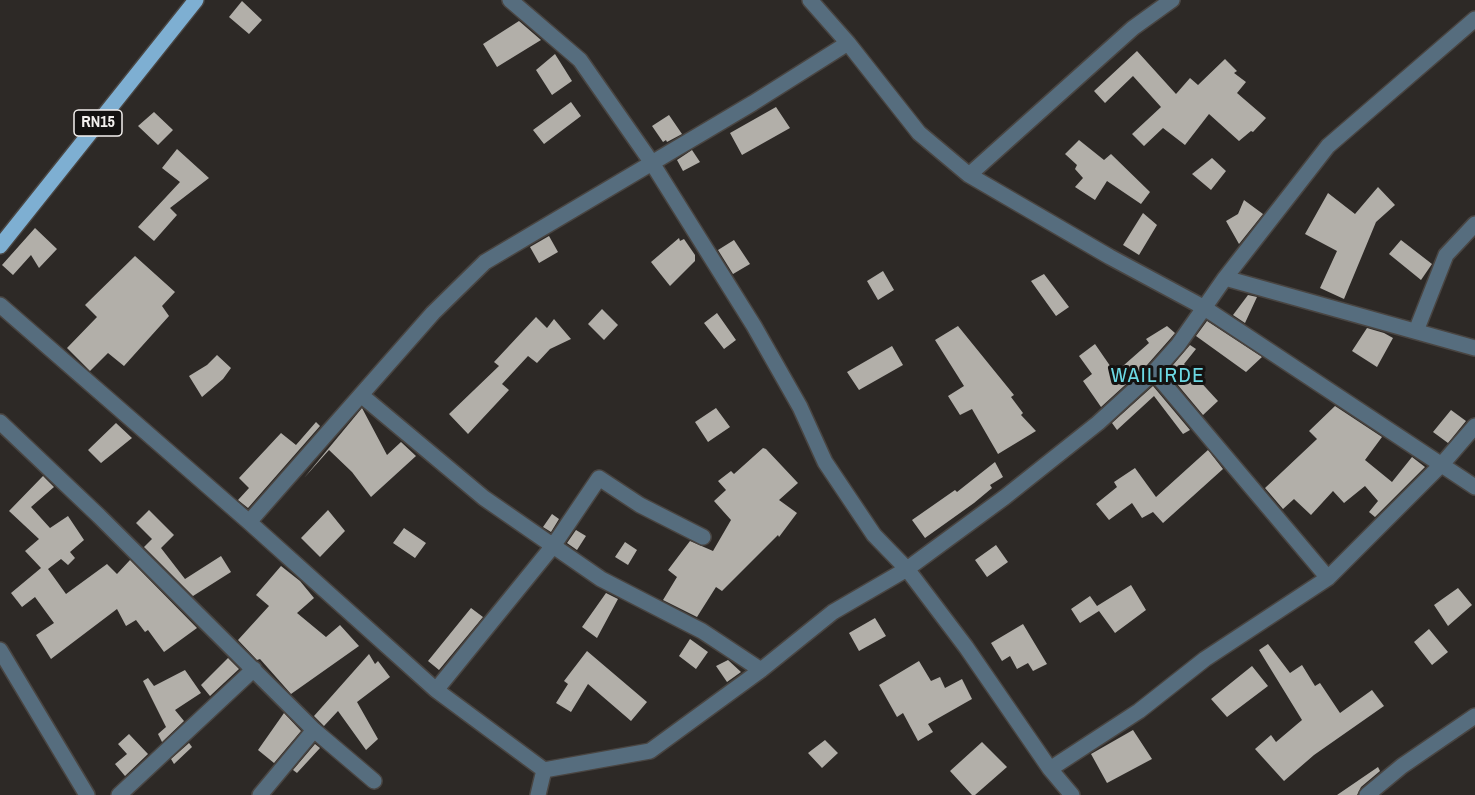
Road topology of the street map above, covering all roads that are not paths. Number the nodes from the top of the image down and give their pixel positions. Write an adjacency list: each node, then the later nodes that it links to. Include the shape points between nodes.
1 (196, 0): 10 (main road, RN15)
2 (510, 0): 7 (street, via 580,60)
3 (810, 0): 6 (street)
4 (1172, 0): 8 (street, via 1133,28)
5 (1475, 19): 11 (street, via 1328,146)
6 (848, 43): 7 (street); 8 (street, via 919,133)
7 (652, 163): 17 (street, via 485,262); 25 (street, via 754,326 800,407 825,462 874,535)
8 (969, 175): 13 (street)
9 (1475, 224): 14 (street, via 1446,255)
10 (0, 246)
11 (1225, 278): 13 (street); 14 (street)
12 (0, 305): 22 (street)
13 (1203, 307): 16 (street); 20 (street)
14 (1416, 331): 15 (street)
15 (1475, 348)
16 (1154, 372): 25 (street, via 1024,483); 26 (street)
17 (360, 395): 22 (street); 24 (street, via 484,498)
18 (0, 422): 28 (street)
19 (1475, 426): 20 (street)
20 (1443, 463): 21 (street); 26 (street)
21 (1475, 487)
22 (249, 522): 30 (street)
23 (703, 537): 24 (street, via 640,505 599,478)
24 (553, 546): 29 (street, via 601,579 702,631); 30 (street)
25 (907, 569): 29 (street, via 833,612); 33 (street, via 1000,693)
26 (1328, 578): 33 (street)
27 (0, 650): 36 (street)
28 (254, 669): 32 (street); 37 (street)
29 (761, 669): 34 (street, via 650,750)
30 (436, 690): 34 (street)
31 (1475, 716): 41 (street)
32 (314, 730): 35 (street); 38 (street)
33 (1050, 769): 40 (street)
34 (544, 770): 39 (street)
35 (374, 781)
36 (87, 795)
37 (119, 795)
38 (260, 795)
39 (537, 795)
40 (1072, 795)
41 (1367, 795)

